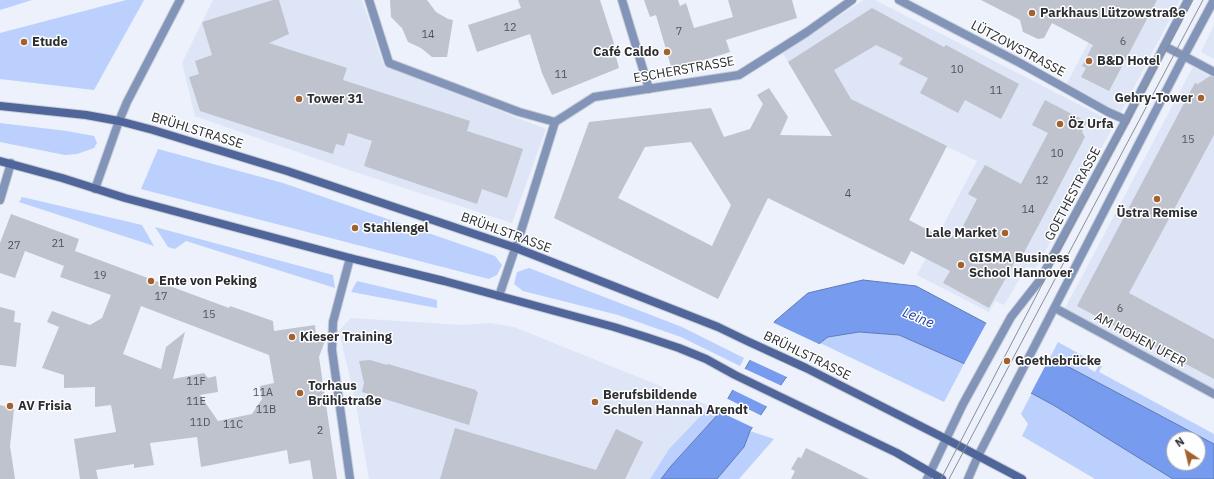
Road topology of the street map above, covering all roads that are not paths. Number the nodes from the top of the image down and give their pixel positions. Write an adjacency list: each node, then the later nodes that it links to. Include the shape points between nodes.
1 (180, 0): 14 (street)
2 (369, 0): 15 (street, via 389,63 519,112)
3 (622, 0): 11 (street)
4 (852, 0): 11 (street, ESCHERSTRASSE, via 739,75)
5 (899, 0): 13 (street, LÜTZOWSTRASSE)
6 (1188, 0): 8 (street, GOETHESTRASSE)
7 (1214, 0): 9 (street)
8 (1164, 46): 9 (street); 13 (street, GOETHESTRASSE)
9 (1184, 56): 10 (street); 23 (street)
10 (1214, 72)
11 (649, 89): 15 (street, ESCHERSTRASSE, via 594,97)
12 (0, 106): 14 (main road, BRÜHLSTRASSE)
13 (1126, 120): 25 (street, GOETHESTRASSE, via 1040,280 1011,317)
14 (119, 121): 18 (street); 20 (main road, BRÜHLSTRASSE, via 286,171)
15 (555, 122): 20 (street)
16 (0, 160): 17 (main road)
17 (11, 163): 18 (main road); 19 (street)
18 (95, 189): 21 (main road)
19 (0, 200)
20 (516, 248): 22 (street); 25 (main road, BRÜHLSTRASSE, via 747,340)
21 (350, 258): 22 (main road); 28 (street, via 333,322 332,350)
22 (499, 296): 27 (main road, via 614,327 706,359 897,453)
23 (1055, 308): 24 (street, AM HOHEN UFER); 26 (street)
24 (1214, 394)
25 (946, 438): 26 (main road, BRÜHLSTRASSE); 27 (street, GOETHESTRASSE)
26 (978, 456): 30 (street); 31 (main road, BRÜHLSTRASSE)
27 (929, 476): 29 (main road)
28 (350, 479)
29 (942, 479)
30 (968, 479)
31 (1022, 479)

